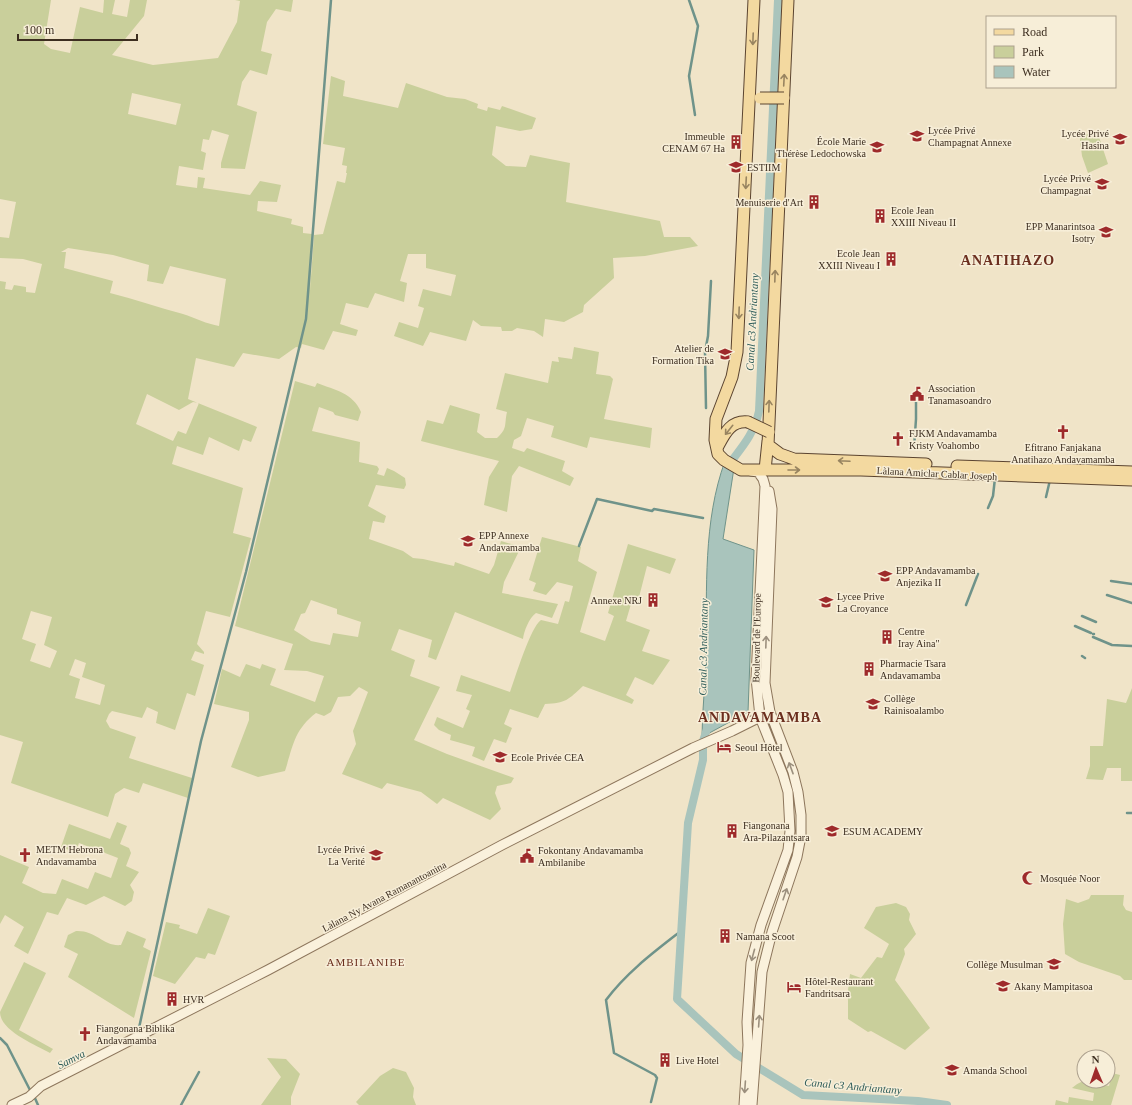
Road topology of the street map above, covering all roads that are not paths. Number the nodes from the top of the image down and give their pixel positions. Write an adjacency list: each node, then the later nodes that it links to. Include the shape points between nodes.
1 (754, 0): 4 (main road, one-way to 4)
2 (788, 0): 3 (main road, one-way to 2)
3 (783, 103): 4 (main road, bridge, via 760,98); 5 (main road, one-way to 3)
4 (750, 106): 6 (main road, one-way to 6, via 737,352 732,377 716,419 714,429)
5 (768, 445): 6 (main road, one-way to 6, bridge, via 769,432 748,422 736,422 730,426); 8 (main road); 9 (main road, Làlana Amiclar Cablar Joseph, one-way to 5, via 794,459 780,454)
6 (717, 451): 7 (main road)
7 (738, 468): 8 (main road, Làlana Amiclar Cablar Joseph); 12 (street, via 758,472 765,486 756,678)
8 (765, 470): 10 (main road, Làlana Amiclar Cablar Joseph, one-way to 10, via 861,470); 11 (street, Boulevard de l'Europe, one-way to 8, via 765,683 772,509)
9 (1132, 472)
10 (1132, 480)
11 (770, 712): 12 (street, Làlana Ny Avana Ramanantoanina); 15 (street, Boulevard de l'Europe, one-way to 11, via 756,1079 762,972 801,836 801,815 793,772)
12 (760, 717): 13 (street, Làlana Ny Avana Ramanantoanina, via 703,743 502,845 268,970 41,1086 29,1097); 14 (street, one-way to 14, via 784,775 788,792 790,831 788,850 761,925 751,963)
13 (12, 1105)
14 (744, 1105)
15 (752, 1105)

